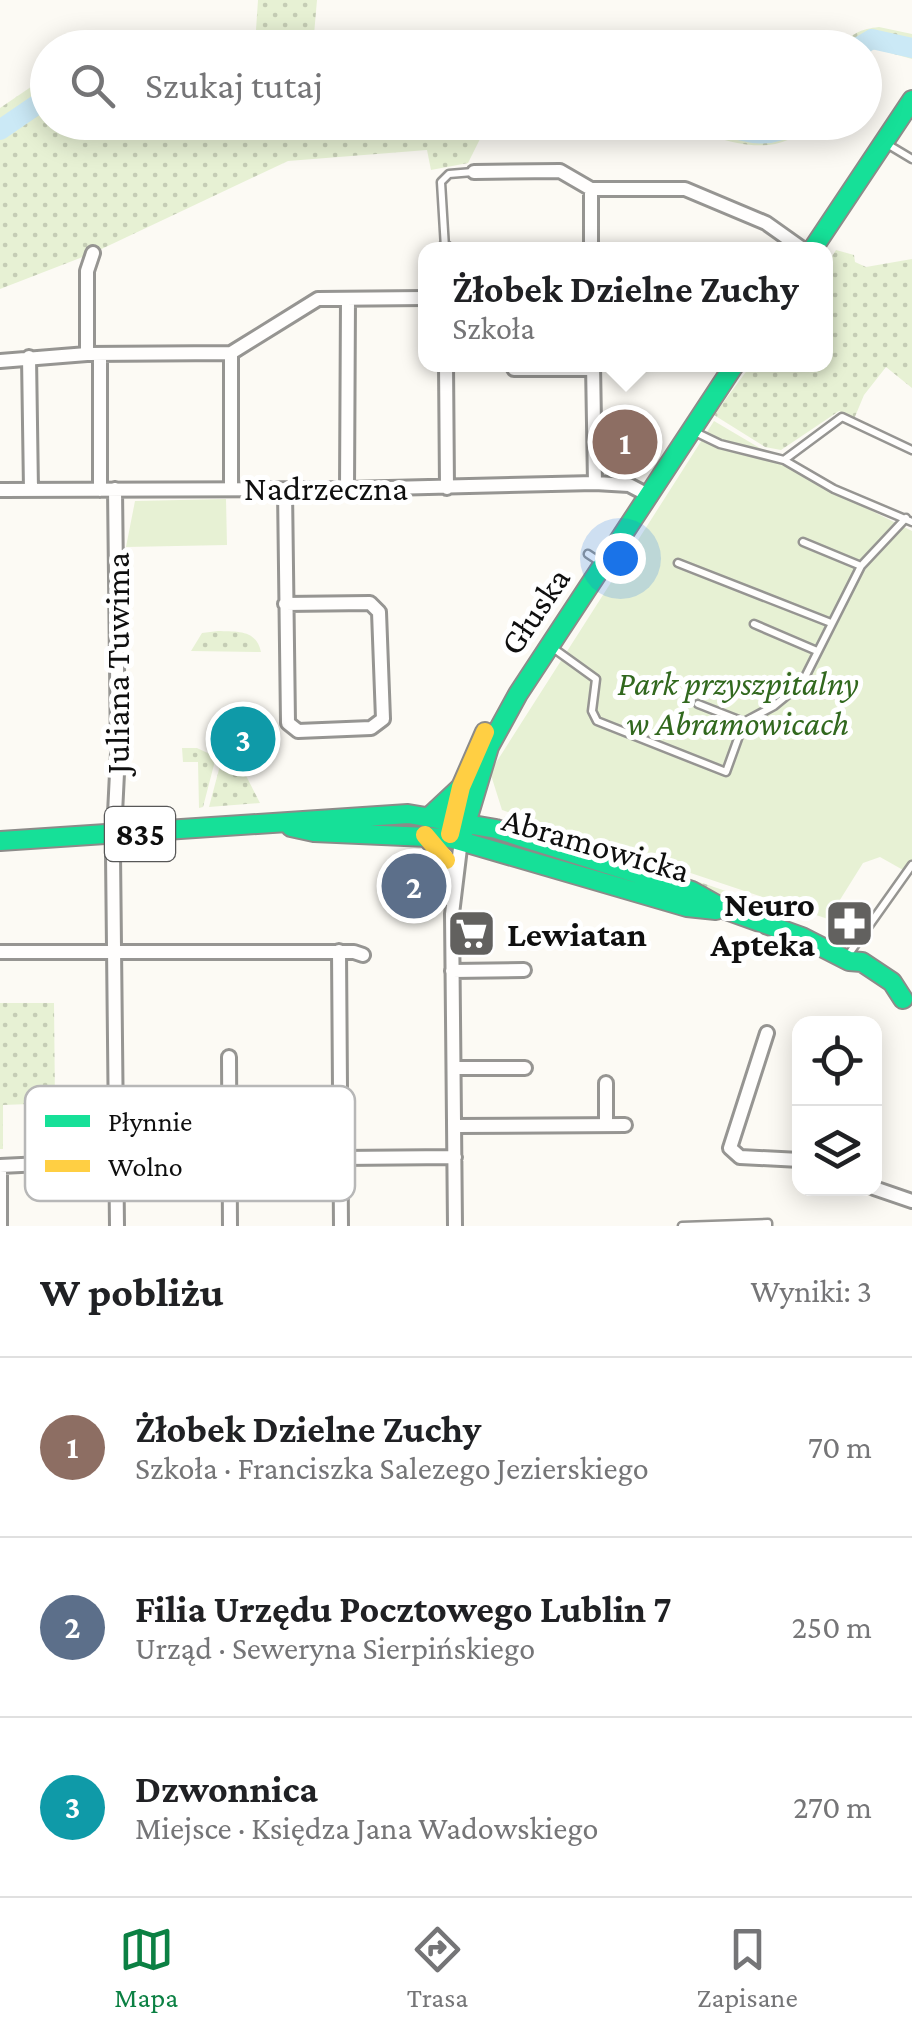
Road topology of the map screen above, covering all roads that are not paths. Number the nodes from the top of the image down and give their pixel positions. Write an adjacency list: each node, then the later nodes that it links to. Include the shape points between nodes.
1 (912, 100): 2 (main road)
2 (884, 142): 3 (lane); 9 (main road)
3 (912, 158)
4 (474, 172): 5 (street, via 560,171); 6 (lane, via 449,174 441,182)
5 (592, 189): 7 (street); 8 (street, via 701,194)
6 (445, 242)
7 (591, 242)
8 (793, 242)
9 (817, 242)
10 (93, 254): 14 (street, via 87,271)
11 (418, 298): 12 (street)
12 (348, 299): 13 (street, via 306,304); 27 (street)
13 (231, 353): 14 (street); 24 (street)
14 (94, 354): 15 (street); 30 (street)
15 (29, 357): 16 (street); 29 (street)
16 (0, 361)
17 (446, 372): 25 (street)
18 (593, 372): 23 (street)
19 (730, 372): 20 (main road, Głuska)
20 (692, 430): 22 (lane); 32 (main road, Głuska)
21 (912, 450): 22 (lane, via 842,417)
22 (784, 460): 33 (lane)
23 (595, 483): 25 (street, Nadrzeczna); 32 (street, Nadrzeczna, via 629,485)
24 (231, 488): 26 (street, Nadrzeczna); 31 (street, Nadrzeczna)
25 (446, 488): 27 (street, Nadrzeczna)
26 (116, 489): 30 (street, Nadrzeczna); 52 (street, Juliana Tuwima)
27 (348, 489): 31 (street, Nadrzeczna)
28 (0, 490): 29 (street, Nadrzeczna)
29 (32, 490): 30 (street, Nadrzeczna)
30 (100, 490)
31 (285, 490): 39 (street)
32 (650, 496): 37 (main road, Głuska)
33 (909, 520): 38 (lane)
34 (803, 542): 38 (lane)
35 (588, 554): 37 (lane)
36 (678, 562): 40 (lane)
37 (605, 565): 42 (main road, Głuska)
38 (861, 566): 40 (lane)
39 (286, 604): 39 (street, via 370,603 379,612 383,719 372,728 298,731 288,723)
40 (832, 623): 43 (lane)
41 (754, 624): 43 (lane)
42 (550, 646): 44 (main road, Głuska); 46 (lane, via 596,679 597,721 726,772)
43 (817, 651): 46 (lane, via 802,683)
44 (518, 694): 47 (main road, Głuska, via 480,741); 50 (main road, Głuska)
45 (698, 704): 46 (lane)
46 (744, 722)
47 (461, 787): 48 (main road); 50 (main road, Głuska)
48 (430, 816): 49 (main road, 835); 50 (main road, 835)
49 (279, 825): 51 (main road, 835); 52 (main road, 835)
50 (458, 830): 51 (main road, 835); 54 (street); 56 (street); 61 (main road, Abramowicka / 835, via 687,907 726,910)
51 (425, 835): 54 (main road)
52 (114, 836): 53 (main road, 835); 57 (street, Juliana Tuwima)
53 (0, 840)
54 (446, 860): 56 (street)
55 (912, 865): 61 (lane)
56 (452, 914): 62 (street)
57 (115, 950): 58 (street); 59 (street); 70 (street, Juliana Tuwima)
58 (0, 952)
59 (339, 952): 60 (street); 72 (street)
60 (363, 955)
61 (847, 960): 64 (main road, Abramowicka / 835, via 882,975)
62 (452, 970): 63 (street); 67 (street)
63 (524, 970)
64 (908, 1002)
65 (767, 1033): 78 (street, via 730,1148 740,1157)
66 (229, 1057): 71 (street)
67 (454, 1068): 68 (street); 75 (street)
68 (525, 1068)
69 (606, 1083): 74 (street)
70 (116, 1086)
71 (229, 1086)
72 (340, 1086)
73 (625, 1124): 74 (street)
74 (606, 1125): 75 (street)
75 (454, 1126): 76 (street)
76 (455, 1158): 77 (street); 86 (street)
77 (355, 1159)
78 (792, 1160)
79 (25, 1165): 80 (street)
80 (0, 1166): 84 (street)
81 (882, 1191): 83 (street)
82 (230, 1201): 85 (street)
83 (912, 1201)
84 (0, 1226)
85 (230, 1226)
86 (456, 1226)
87 (682, 1226): 88 (lane)
88 (768, 1226)

